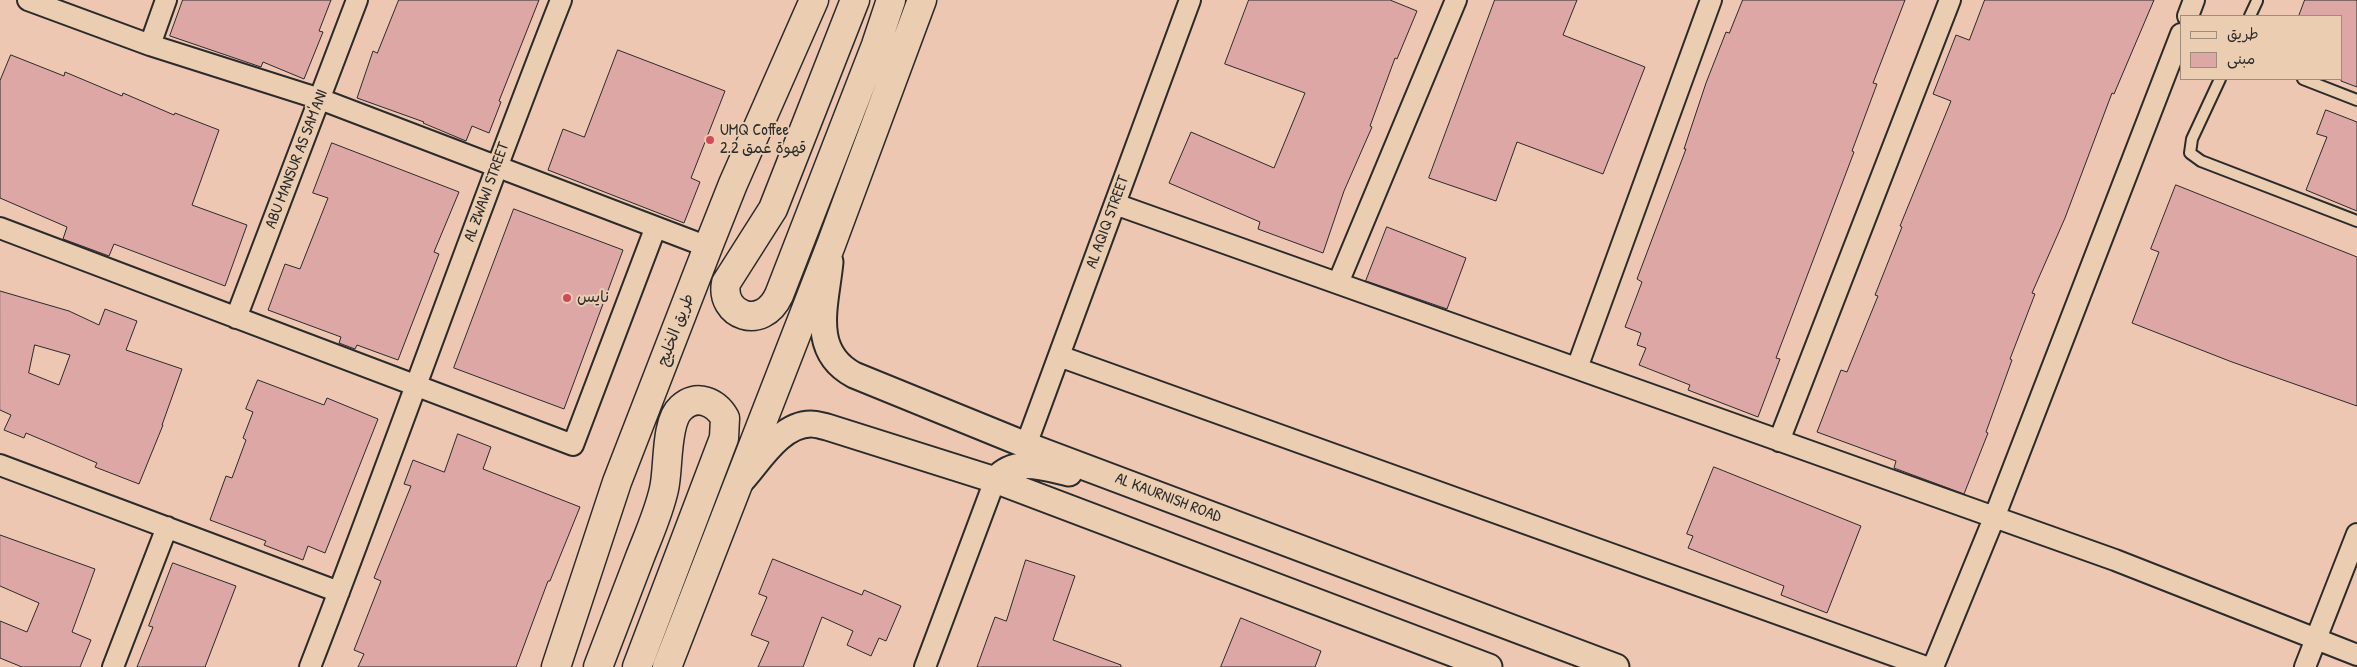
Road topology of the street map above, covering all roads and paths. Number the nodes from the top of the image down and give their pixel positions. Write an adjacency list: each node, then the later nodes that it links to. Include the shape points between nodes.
1 (28, 0): 18 (street)
2 (166, 0): 18 (street)
3 (357, 0): 21 (street, ABU MANSUR AS SAM'ANI)
4 (561, 0): 23 (street, AL ZWAWI STREET)
5 (814, 0): 29 (main road, طريق الخليج)
6 (855, 0): 7 (main road, via 772,209 726,283 724,292 731,306 748,316 762,315 779,295)
7 (891, 0)
8 (922, 0): 28 (main road)
9 (1190, 0): 24 (street, AL AQIQ STREET)
10 (1456, 0): 30 (street)
11 (1710, 0): 33 (street)
12 (1950, 0): 35 (street)
13 (2194, 0): 15 (street)
14 (2257, 1): 16 (lane)
15 (2188, 15)
16 (2250, 15)
17 (2180, 37): 41 (street)
18 (150, 45): 21 (street)
19 (2220, 80): 25 (lane, via 2192,139 2190,153 2200,161)
20 (2306, 80): 22 (lane)
21 (320, 98): 23 (street); 31 (street, ABU MANSUR AS SAM'ANI)
22 (2357, 100)
23 (496, 167): 27 (street); 34 (street, AL ZWAWI STREET)
24 (1115, 204): 30 (street); 32 (street, AL AQIQ STREET)
25 (2357, 221)
26 (0, 228): 31 (street)
27 (655, 229): 29 (street); 34 (street, via 573,445)
28 (831, 246): 36 (street, AL KAURNISH ROAD, via 823,331 830,353 843,369); 39 (main road)
29 (708, 248): 49 (main road, طريق الخليج, via 617,482)
30 (1338, 283): 33 (street)
31 (236, 318): 34 (street)
32 (1059, 356): 36 (street, AL AQIQ STREET); 56 (street)
33 (1577, 368): 35 (street)
34 (417, 386): 44 (street, AL ZWAWI STREET)
35 (1779, 441): 41 (street)
36 (1026, 445): 40 (street, AL KAURNISH ROAD)
37 (0, 465): 42 (street)
38 (995, 480): 39 (street, via 812,424 779,438); 40 (street, via 1016,465 1054,469); 53 (street); 54 (street)
39 (737, 486): 52 (main road)
40 (1157, 493): 55 (street, AL KAURNISH ROAD)
41 (1994, 518): 45 (street, via 2115,560); 57 (street)
42 (167, 527): 44 (street); 47 (street)
43 (2357, 534): 45 (street)
44 (339, 592): 48 (street, AL ZWAWI STREET)
45 (2315, 639): 46 (street); 58 (street)
46 (2357, 655)
47 (113, 667)
48 (310, 667)
49 (556, 667)
50 (598, 667): 51 (main road, via 659,508 675,415 689,403 705,400 725,418 724,438)
51 (637, 667)
52 (667, 667)
53 (924, 667)
54 (1490, 667)
55 (1616, 667)
56 (1926, 667)
57 (1933, 667)
58 (2305, 667)

